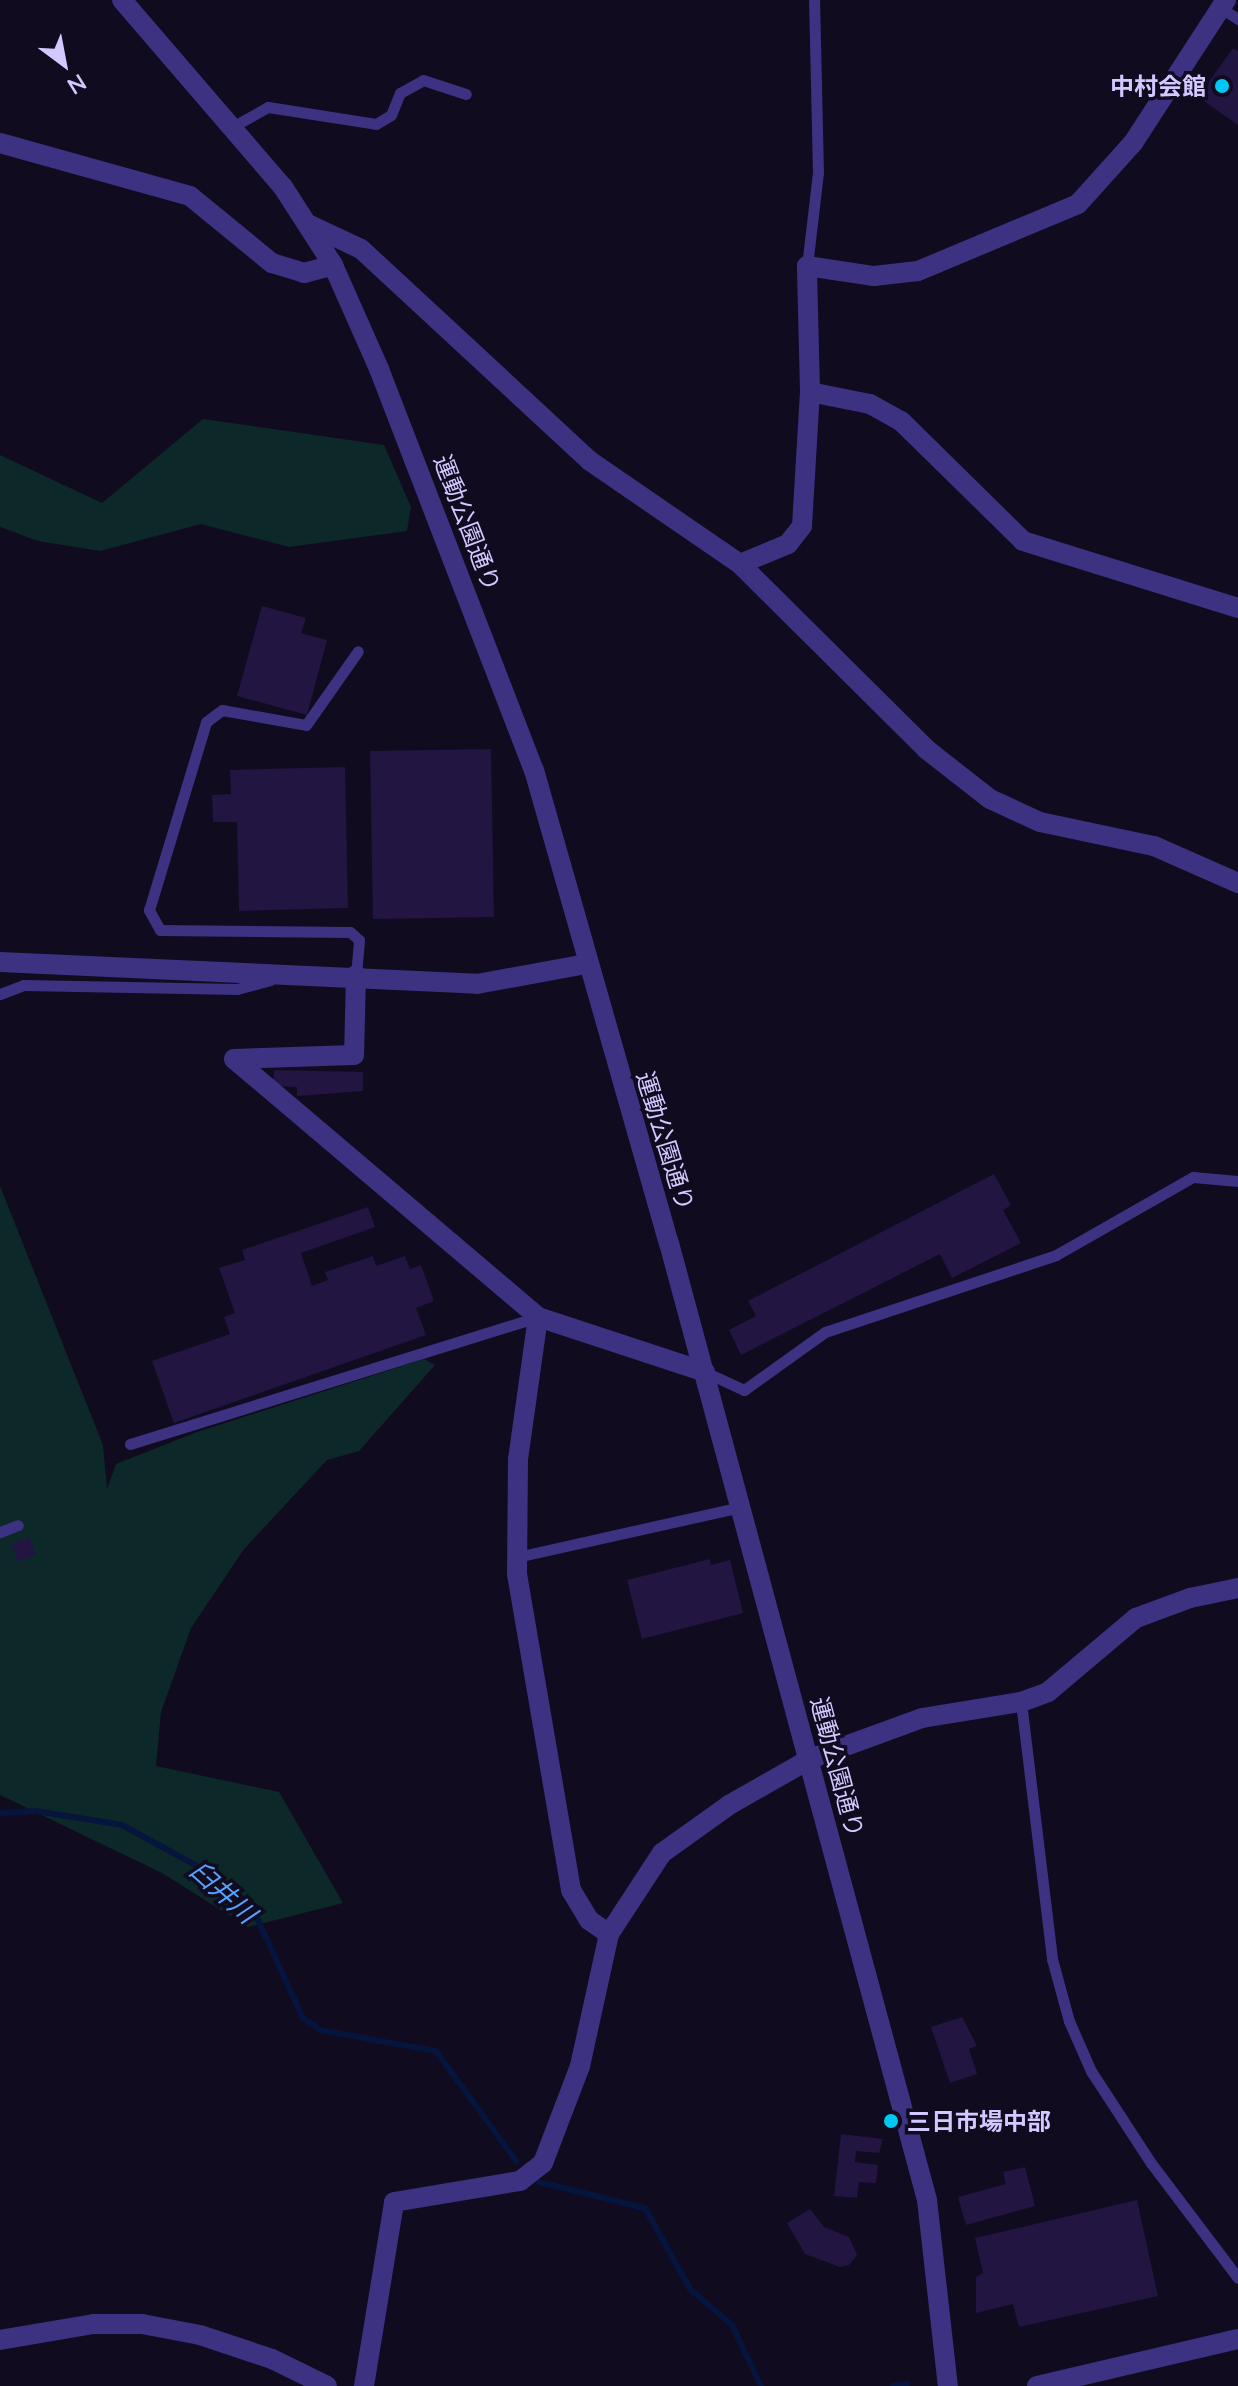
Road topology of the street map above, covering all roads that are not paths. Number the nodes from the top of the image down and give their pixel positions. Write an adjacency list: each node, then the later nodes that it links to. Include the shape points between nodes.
1 (122, 0): 5 (street, 運動公園通り)
2 (814, 0): 9 (lane, via 818,173)
3 (1228, 9): 9 (street, via 1133,143 1078,204 918,271 874,276)
4 (466, 94): 5 (lane, via 423,80 400,93 391,115 376,124 268,107)
5 (232, 127): 7 (street, 運動公園通り)
6 (0, 143): 8 (street, via 190,196 272,263 304,273)
7 (310, 225): 8 (street, 運動公園通り); 11 (street, via 361,249 590,461)
8 (333, 265): 16 (street, 運動公園通り, via 505,687 534,770)
9 (807, 266): 10 (street)
10 (810, 392): 11 (street, via 802,526 788,544); 12 (street, via 870,404 901,421 1023,541)
11 (740, 564): 14 (street, via 926,749 990,799 1040,822 1154,846)
12 (1238, 608)
13 (358, 651): 18 (lane, via 306,725 222,710 206,722 149,910 160,930 350,932 359,940)
14 (1238, 883)
15 (0, 962): 17 (street)
16 (586, 964): 18 (street, via 477,984); 22 (street, 運動公園通り)
17 (298, 973): 18 (street); 19 (lane, via 237,989 23,985)
18 (356, 975): 21 (street, via 354,1055 234,1059)
19 (0, 994)
20 (1238, 1181): 22 (lane, via 1193,1177 1056,1255 825,1332 744,1390)
21 (538, 1317): 22 (street); 23 (lane); 27 (street, via 518,1459)
22 (705, 1372): 24 (street, 運動公園通り)
23 (130, 1444)
24 (741, 1507): 27 (lane); 30 (street, 運動公園通り)
25 (18, 1525): 26 (lane)
26 (0, 1532)
27 (517, 1557): 31 (street, via 560,1847 571,1890 589,1920)
28 (1238, 1588): 29 (street, via 1136,1618 1048,1692)
29 (1021, 1702): 30 (street, via 922,1718); 32 (lane, via 1052,1959 1069,2021 1091,2071 1151,2163)
30 (810, 1759): 31 (street, via 729,1805 662,1853); 37 (street, 運動公園通り, via 927,2200)
31 (609, 1934): 36 (street, via 580,2066 543,2163 520,2181 394,2202)
32 (1238, 2278)
33 (1238, 2339): 38 (street)
34 (0, 2340): 35 (street, via 94,2324 142,2324 258,2354)
35 (327, 2386)
36 (364, 2386)
37 (948, 2386)
38 (1037, 2386)

